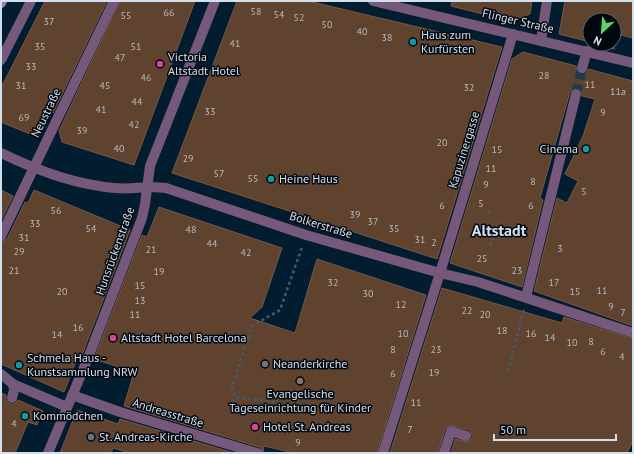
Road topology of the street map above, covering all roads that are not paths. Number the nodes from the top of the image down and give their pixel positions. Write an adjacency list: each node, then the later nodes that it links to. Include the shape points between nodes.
1 (31, 1): 11 (street)
2 (114, 1): 16 (street, Neustraße)
3 (215, 1): 17 (street, Hunsrückenstraße, via 154,153)
4 (373, 1): 6 (street, Flinger Straße)
5 (547, 1): 7 (street)
6 (513, 34): 7 (street, Flinger Straße); 19 (street, Kapuzinergasse)
7 (541, 40): 8 (street, Flinger Straße)
8 (582, 50)
9 (587, 52): 13 (street)
10 (591, 52): 12 (street, Flinger Straße)
11 (1, 60)
12 (633, 62)
13 (582, 68)
14 (576, 94): 20 (street)
15 (1, 153): 16 (street, Bolkerstraße)
16 (33, 168): 17 (street, Bolkerstraße, via 102,187 122,189); 18 (street, Neustraße)
17 (147, 186): 19 (street, Bolkerstraße, via 166,188 306,235); 24 (street, Hunsrückenstraße, via 142,218)
18 (1, 236)
19 (440, 273): 20 (street, Bolkerstraße); 30 (street, Kapuzinergasse)
20 (527, 297): 21 (street, Bolkerstraße)
21 (633, 333)
22 (1, 374): 23 (street)
23 (13, 384): 25 (street); 26 (street)
24 (72, 395): 26 (street, Hunsrückenstraße); 29 (street, Andreasstraße)
25 (12, 398)
26 (67, 407): 28 (street, Hunsrückenstraße)
27 (466, 436): 31 (street, via 451,431)
28 (48, 453)
29 (257, 453)
30 (383, 453)
31 (444, 453)

